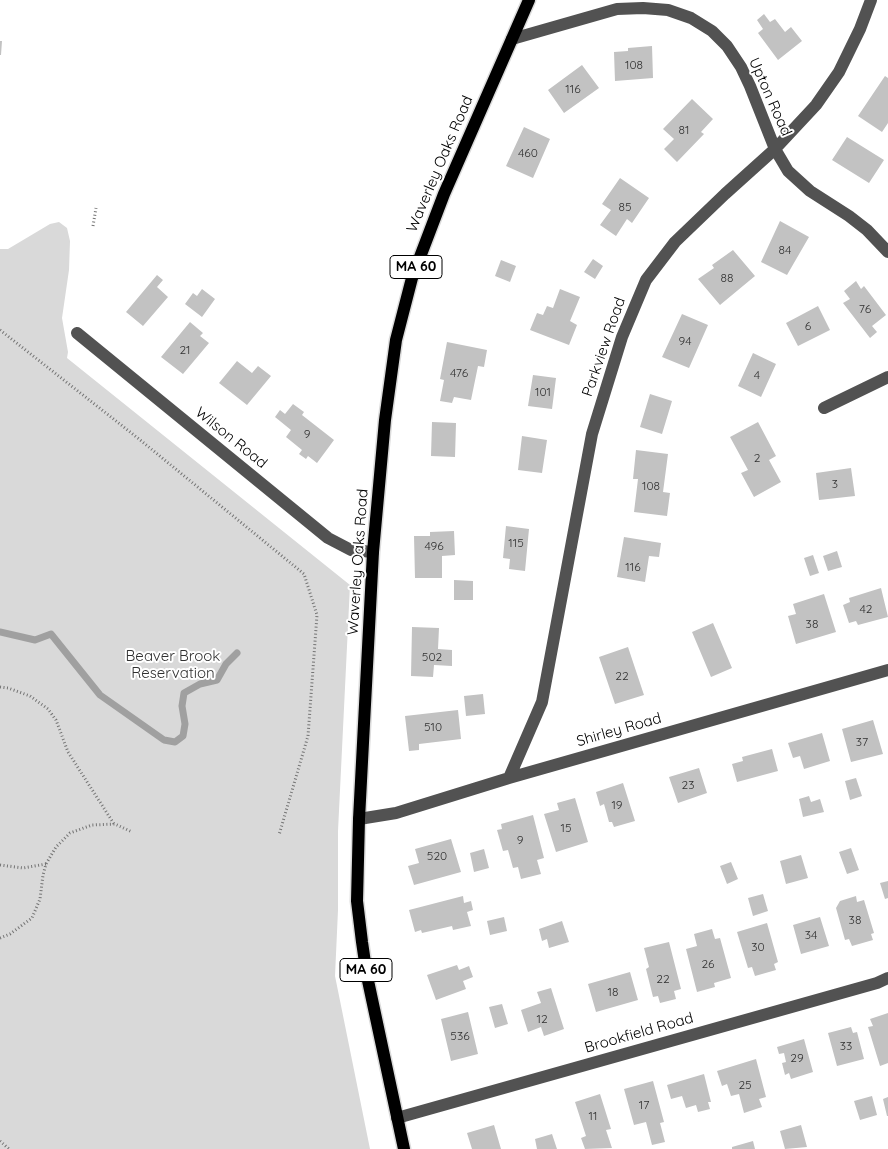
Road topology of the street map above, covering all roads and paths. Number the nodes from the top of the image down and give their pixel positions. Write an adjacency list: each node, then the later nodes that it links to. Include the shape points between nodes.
1 (529, 0): 3 (main road, Waverley Oaks Road / MA 60)
2 (871, 0): 4 (street, Parkview Road, via 839,72 816,105)
3 (512, 39): 4 (street, Upton Road, via 616,9 668,10 691,18 712,31 741,67); 12 (main road, Waverley Oaks Road / MA 60, via 444,194 412,278 396,340)
4 (775, 149): 7 (street, Upton Road, via 794,177 867,230); 15 (street, Parkview Road, via 675,242 646,280 634,306 609,374 592,434 542,702)
5 (96, 208): 6 (path)
6 (93, 226)
7 (888, 252)
8 (0, 330): 19 (path, via 304,574 317,615 308,736)
9 (77, 333): 12 (street, Wilson Road, via 328,538 351,550)
10 (888, 377): 11 (street)
11 (824, 408)
12 (373, 552): 16 (main road, Waverley Oaks Road / MA 60)
13 (888, 670): 15 (street, Shirley Road)
14 (0, 687): 17 (path, via 30,696 48,709 56,720 68,752)
15 (509, 778): 16 (street, Shirley Road, via 396,813)
16 (359, 819): 24 (main road, Waverley Oaks Road / MA 60, via 360,934)
17 (115, 824): 18 (path); 20 (path, via 92,825 70,833)
18 (132, 832)
19 (278, 835)
20 (46, 864): 21 (path, via 23,868); 22 (path, via 40,899 32,918)
21 (0, 865)
22 (0, 938)
23 (888, 978): 24 (street, Brookfield Road)
24 (397, 1118): 27 (main road, Waverley Oaks Road / MA 60)
25 (0, 1141): 26 (path)
26 (10, 1149)
27 (404, 1149)

